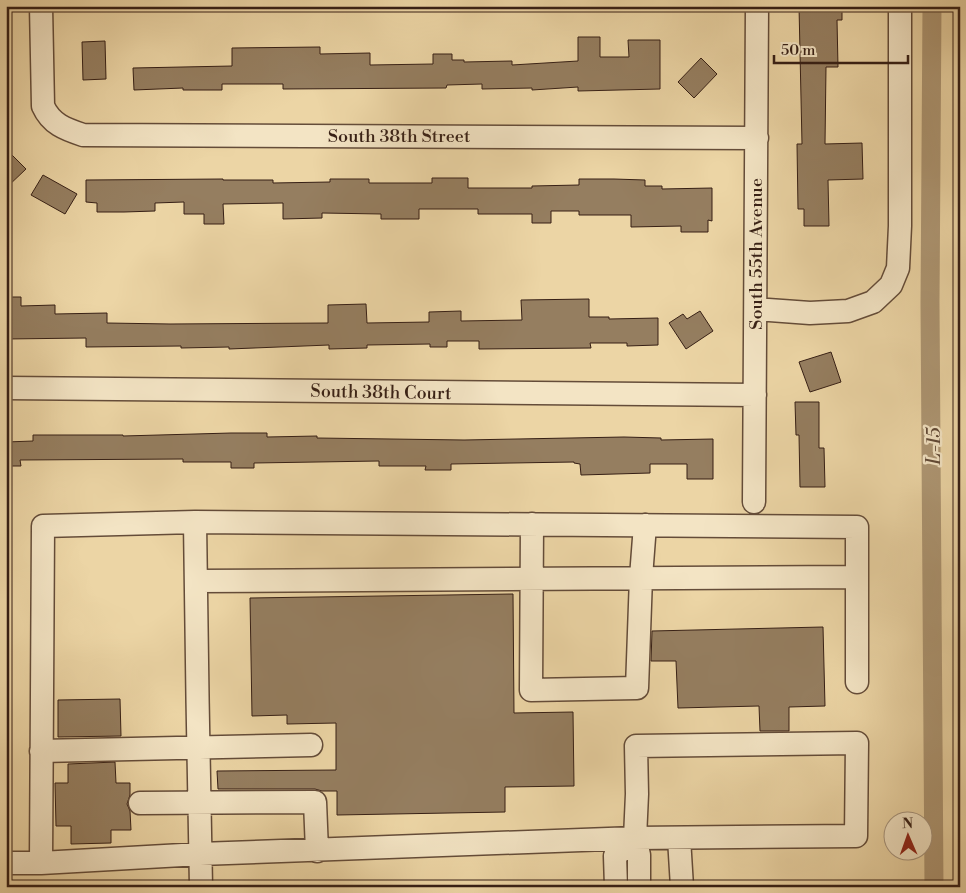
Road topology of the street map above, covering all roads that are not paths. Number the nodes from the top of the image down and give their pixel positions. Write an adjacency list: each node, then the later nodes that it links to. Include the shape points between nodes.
1 (41, 6): 4 (street, South 38th Street, via 43,106 47,116 63,128 83,135)
2 (757, 6): 4 (street, South 55th Avenue)
3 (900, 6): 5 (street, via 900,226 898,268 891,285 873,302 848,311)
4 (757, 138): 5 (street, South 55th Avenue)
5 (756, 310): 7 (street, South 55th Avenue)
6 (6, 388): 7 (street, South 38th Court)
7 (755, 395): 8 (street, South 55th Avenue)
8 (754, 502)
9 (195, 522): 10 (street); 15 (street); 19 (street, via 43,526)
10 (532, 524): 11 (street); 14 (street)
11 (645, 525): 12 (street, via 857,527); 13 (street)
12 (856, 576): 13 (street); 16 (street)
13 (641, 577): 14 (street); 14 (street, via 637,688 531,690)
14 (532, 578): 15 (street)
15 (196, 581): 18 (street)
16 (857, 682)
17 (312, 745): 18 (street)
18 (199, 748): 19 (street); 21 (street)
19 (42, 750): 26 (street)
20 (140, 803): 21 (street)
21 (200, 804): 24 (street, via 314,802); 25 (street)
22 (635, 838): 23 (street); 23 (street, via 636,746 857,743 856,836); 24 (street); 29 (street, via 615,856); 30 (street, via 639,855)
23 (679, 838): 31 (street)
24 (317, 851): 25 (street)
25 (200, 854): 26 (street); 28 (street)
26 (41, 862): 27 (street)
27 (6, 863)
28 (201, 887)
29 (616, 887)
30 (639, 887)
31 (682, 887)

